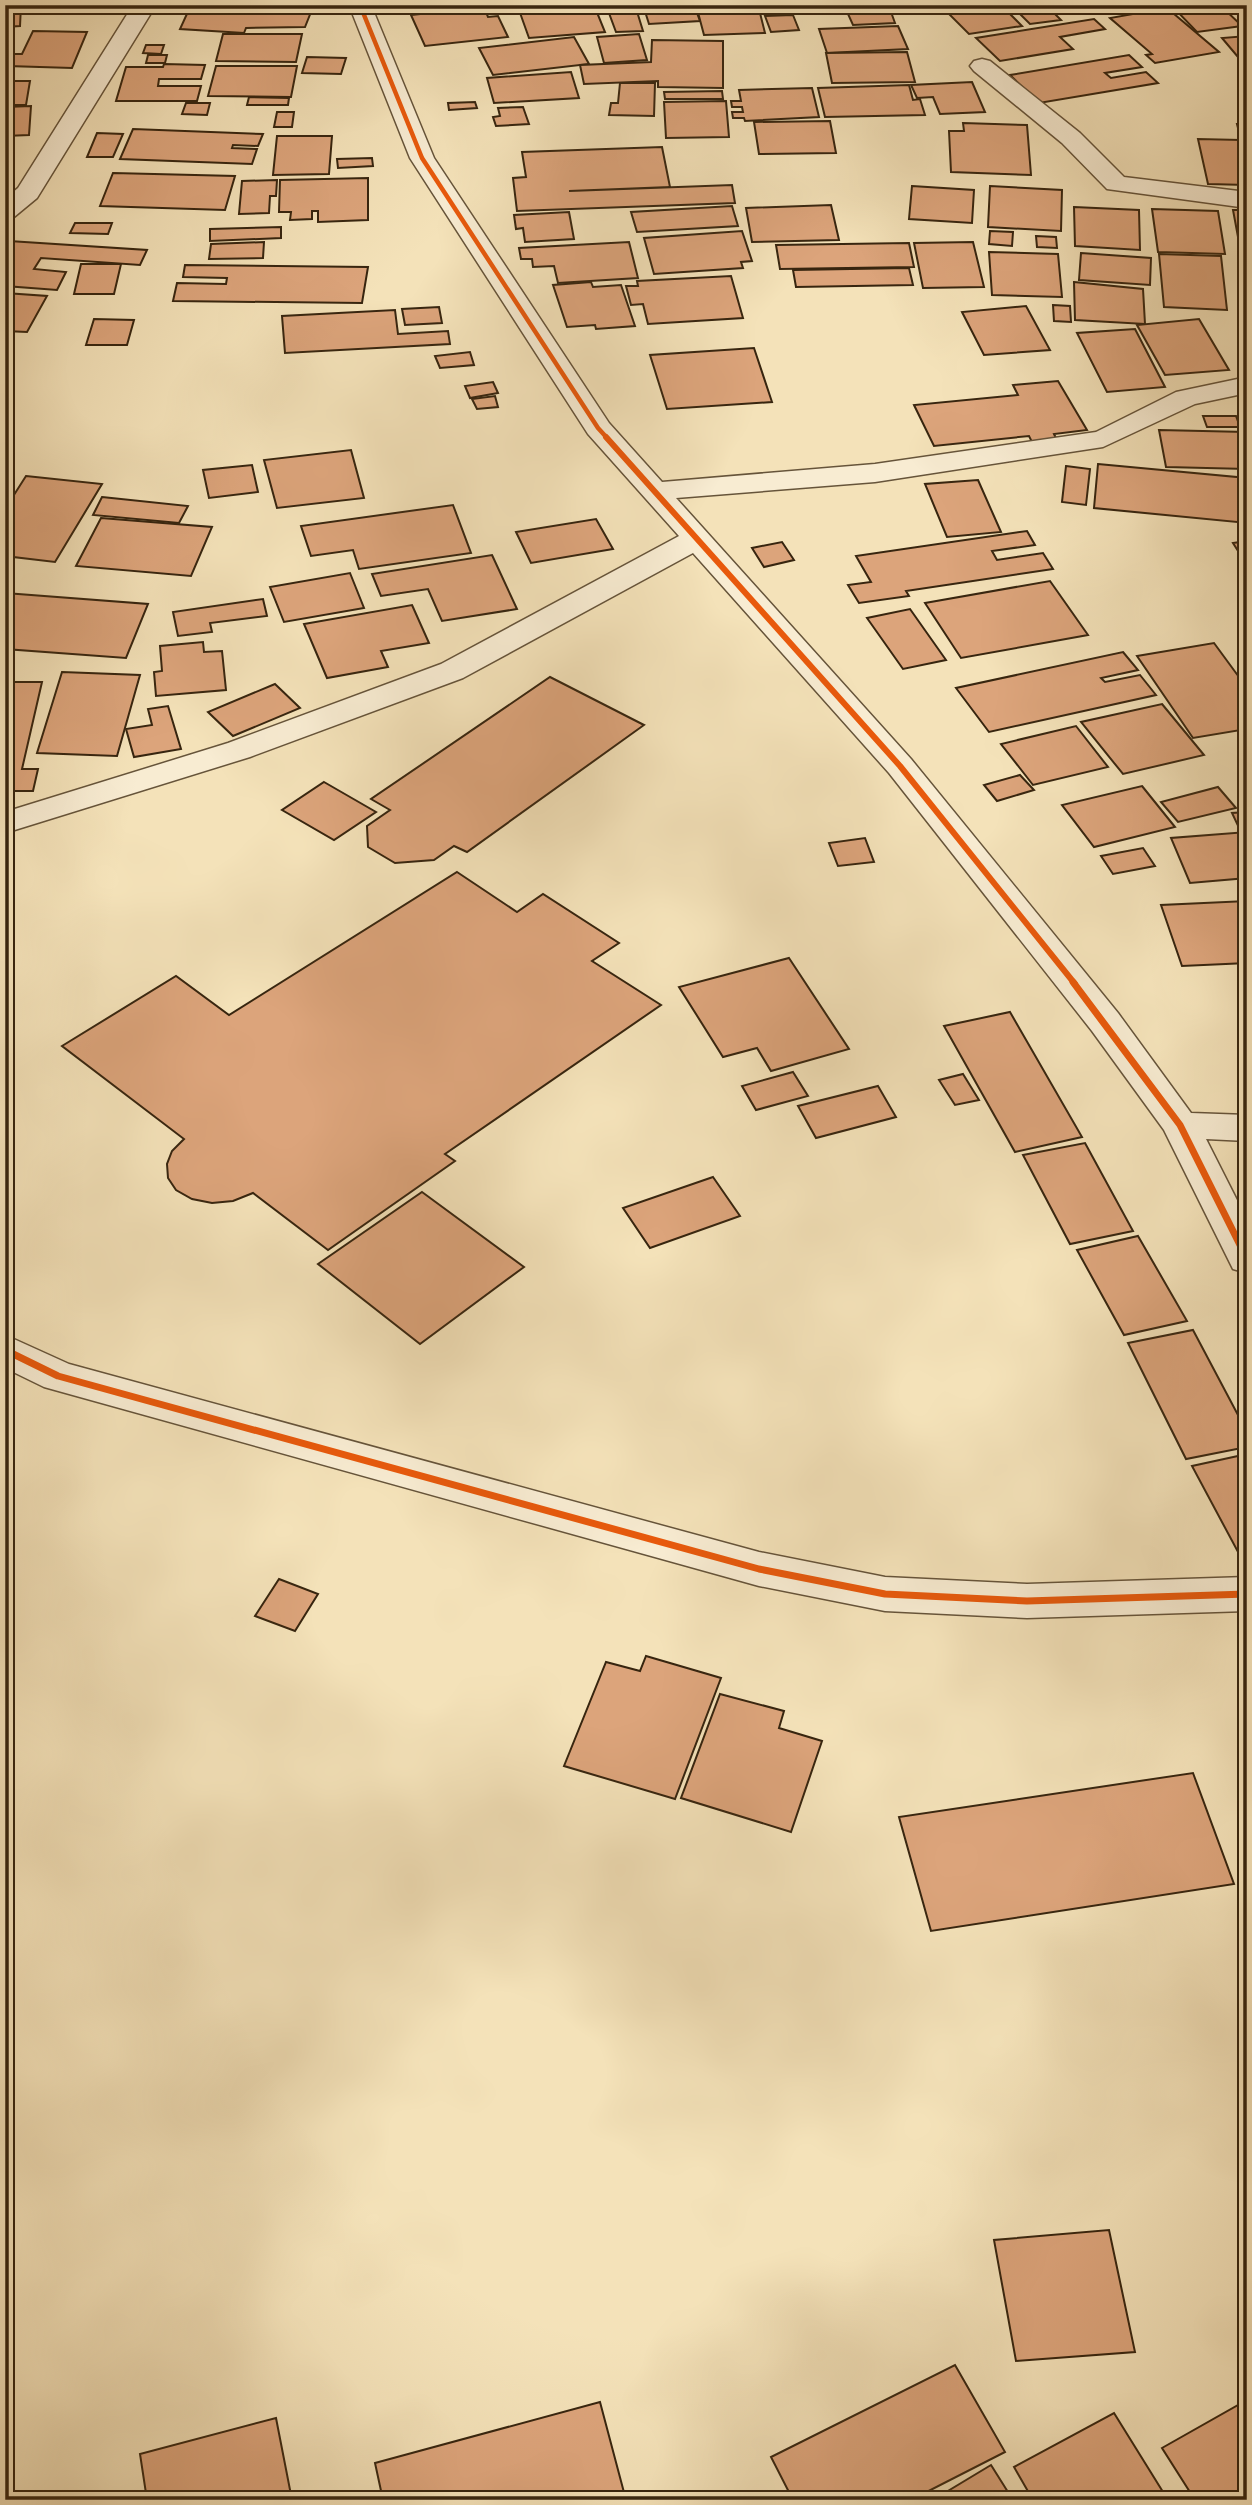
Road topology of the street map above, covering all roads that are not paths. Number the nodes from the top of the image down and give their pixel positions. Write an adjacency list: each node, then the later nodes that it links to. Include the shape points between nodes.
1 (145, 5): 5 (street, via 28,193)
2 (360, 5): 7 (street, via 422,158 598,428)
3 (982, 66): 4 (street, via 1070,138 1116,184)
4 (1247, 200)
5 (5, 212)
6 (1247, 385): 7 (street, via 1186,398 1103,439 875,473)
7 (653, 491): 8 (street)
8 (698, 538): 9 (street, via 452,671 239,750); 10 (street, via 900,766 1105,1021)
9 (5, 824)
10 (1180, 1125): 11 (street); 12 (street)
11 (1247, 1128)
12 (1247, 1259)
13 (5, 1350): 14 (street, via 58,1376 759,1569 885,1594 1027,1601)
14 (1247, 1594)

